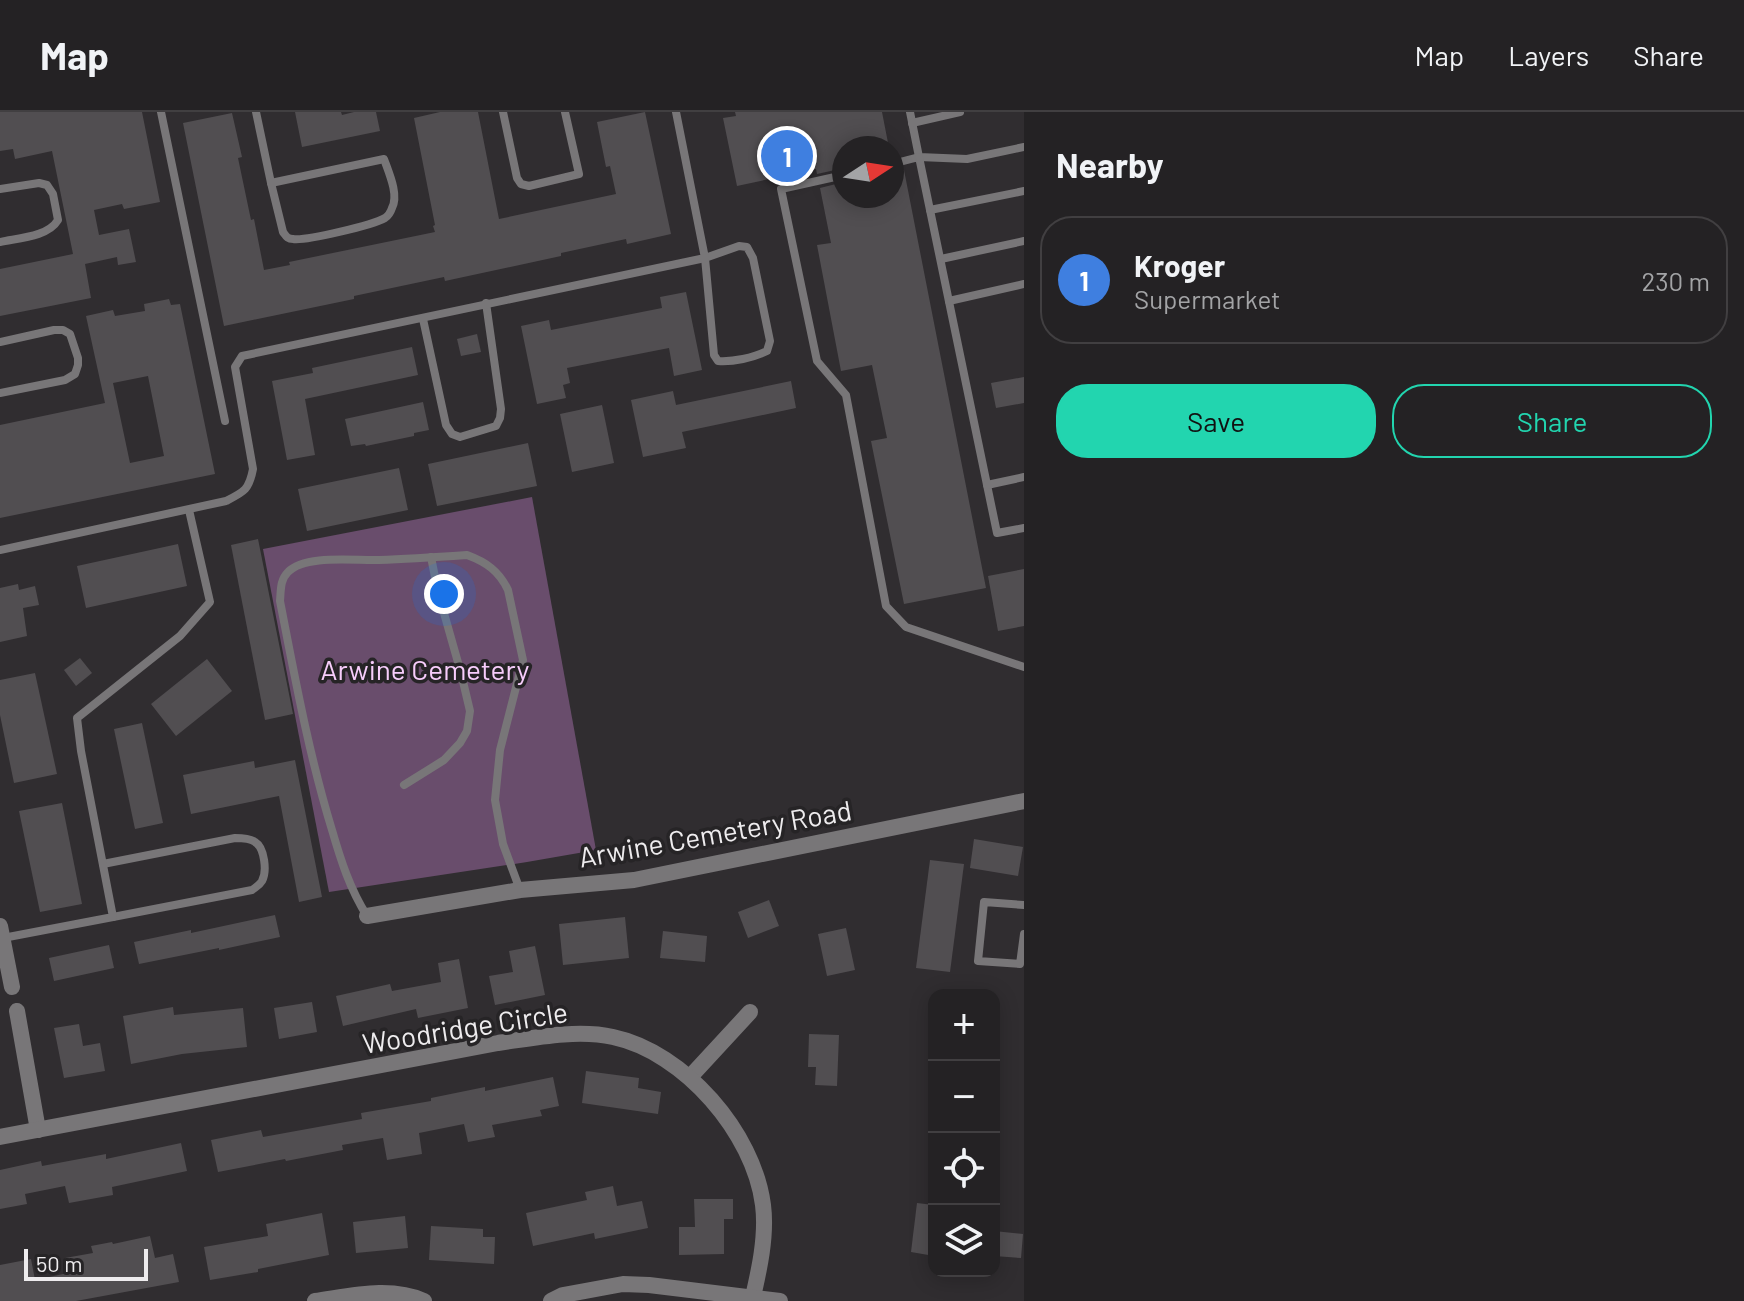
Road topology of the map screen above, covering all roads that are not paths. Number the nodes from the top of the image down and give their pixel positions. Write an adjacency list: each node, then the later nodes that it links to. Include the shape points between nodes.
1 (161, 112): 27 (lane)
2 (256, 112): 13 (lane)
3 (503, 112): 4 (lane, via 517,178 529,186 579,174)
4 (565, 112)
5 (676, 112): 19 (lane)
6 (910, 112): 8 (lane)
7 (960, 112): 8 (lane)
8 (912, 123): 10 (lane)
9 (1024, 147): 10 (lane, via 967,159)
10 (919, 157): 11 (lane); 16 (lane)
11 (904, 161)
12 (832, 178): 34 (lane, via 781,189 817,361 846,395 886,606 906,627)
13 (271, 183): 13 (lane, via 283,232 291,240 384,218 394,202 384,159)
14 (0, 189): 18 (lane, via 47,185 58,220 42,233)
15 (1024, 191): 16 (lane)
16 (930, 210): 20 (lane)
17 (1024, 241): 20 (lane)
18 (0, 242)
19 (705, 258): 19 (lane, via 714,355 727,362 767,351 770,341 747,247); 23 (lane)
20 (941, 259): 22 (lane)
21 (1024, 284): 22 (lane)
22 (949, 301): 29 (lane)
23 (486, 303): 24 (lane); 24 (lane, via 500,418 496,426 460,437 446,425)
24 (423, 319): 30 (lane, via 242,356 235,367 251,483 226,501)
25 (0, 342): 26 (lane, via 63,330 70,334 78,358 75,374 65,380)
26 (0, 393)
27 (225, 421)
28 (1024, 477): 29 (lane)
29 (987, 485): 31 (lane, via 997,533)
30 (189, 510): 32 (lane); 37 (lane, via 210,602 180,636 77,718)
31 (1024, 528)
32 (0, 550)
33 (431, 557): 35 (lane, via 470,711 460,743); 38 (lane, via 467,555 479,560 497,571 508,590 523,660 500,750 495,800 503,844); 40 (lane, via 308,563 290,569 281,581 280,601 323,802 346,876)
34 (1024, 667)
35 (404, 785)
36 (1024, 801): 38 (street, Arwine Cemetery Road, via 634,880)
37 (103, 864): 41 (lane); 41 (lane, via 235,838 254,841 262,853 264,877 252,890)
38 (520, 890): 40 (street, Arwine Cemetery Road)
39 (1024, 905): 43 (lane, via 984,902 978,961 1020,964)
40 (367, 916)
41 (113, 917): 42 (lane)
42 (1, 932): 44 (street)
43 (1024, 934)
44 (12, 987)
45 (17, 1011): 48 (street)
46 (750, 1012): 47 (street)
47 (690, 1077): 48 (street, Woodridge Circle, via 617,1038 548,1036); 50 (street, Woodridge Circle, via 730,1121 760,1187 761,1264)
48 (38, 1130): 49 (street, Woodridge Circle)
49 (0, 1137)
50 (752, 1299): 53 (street, via 623,1284); 54 (street)
51 (315, 1301): 52 (street, via 391,1293)
52 (424, 1301)
53 (551, 1301)
54 (780, 1301)

